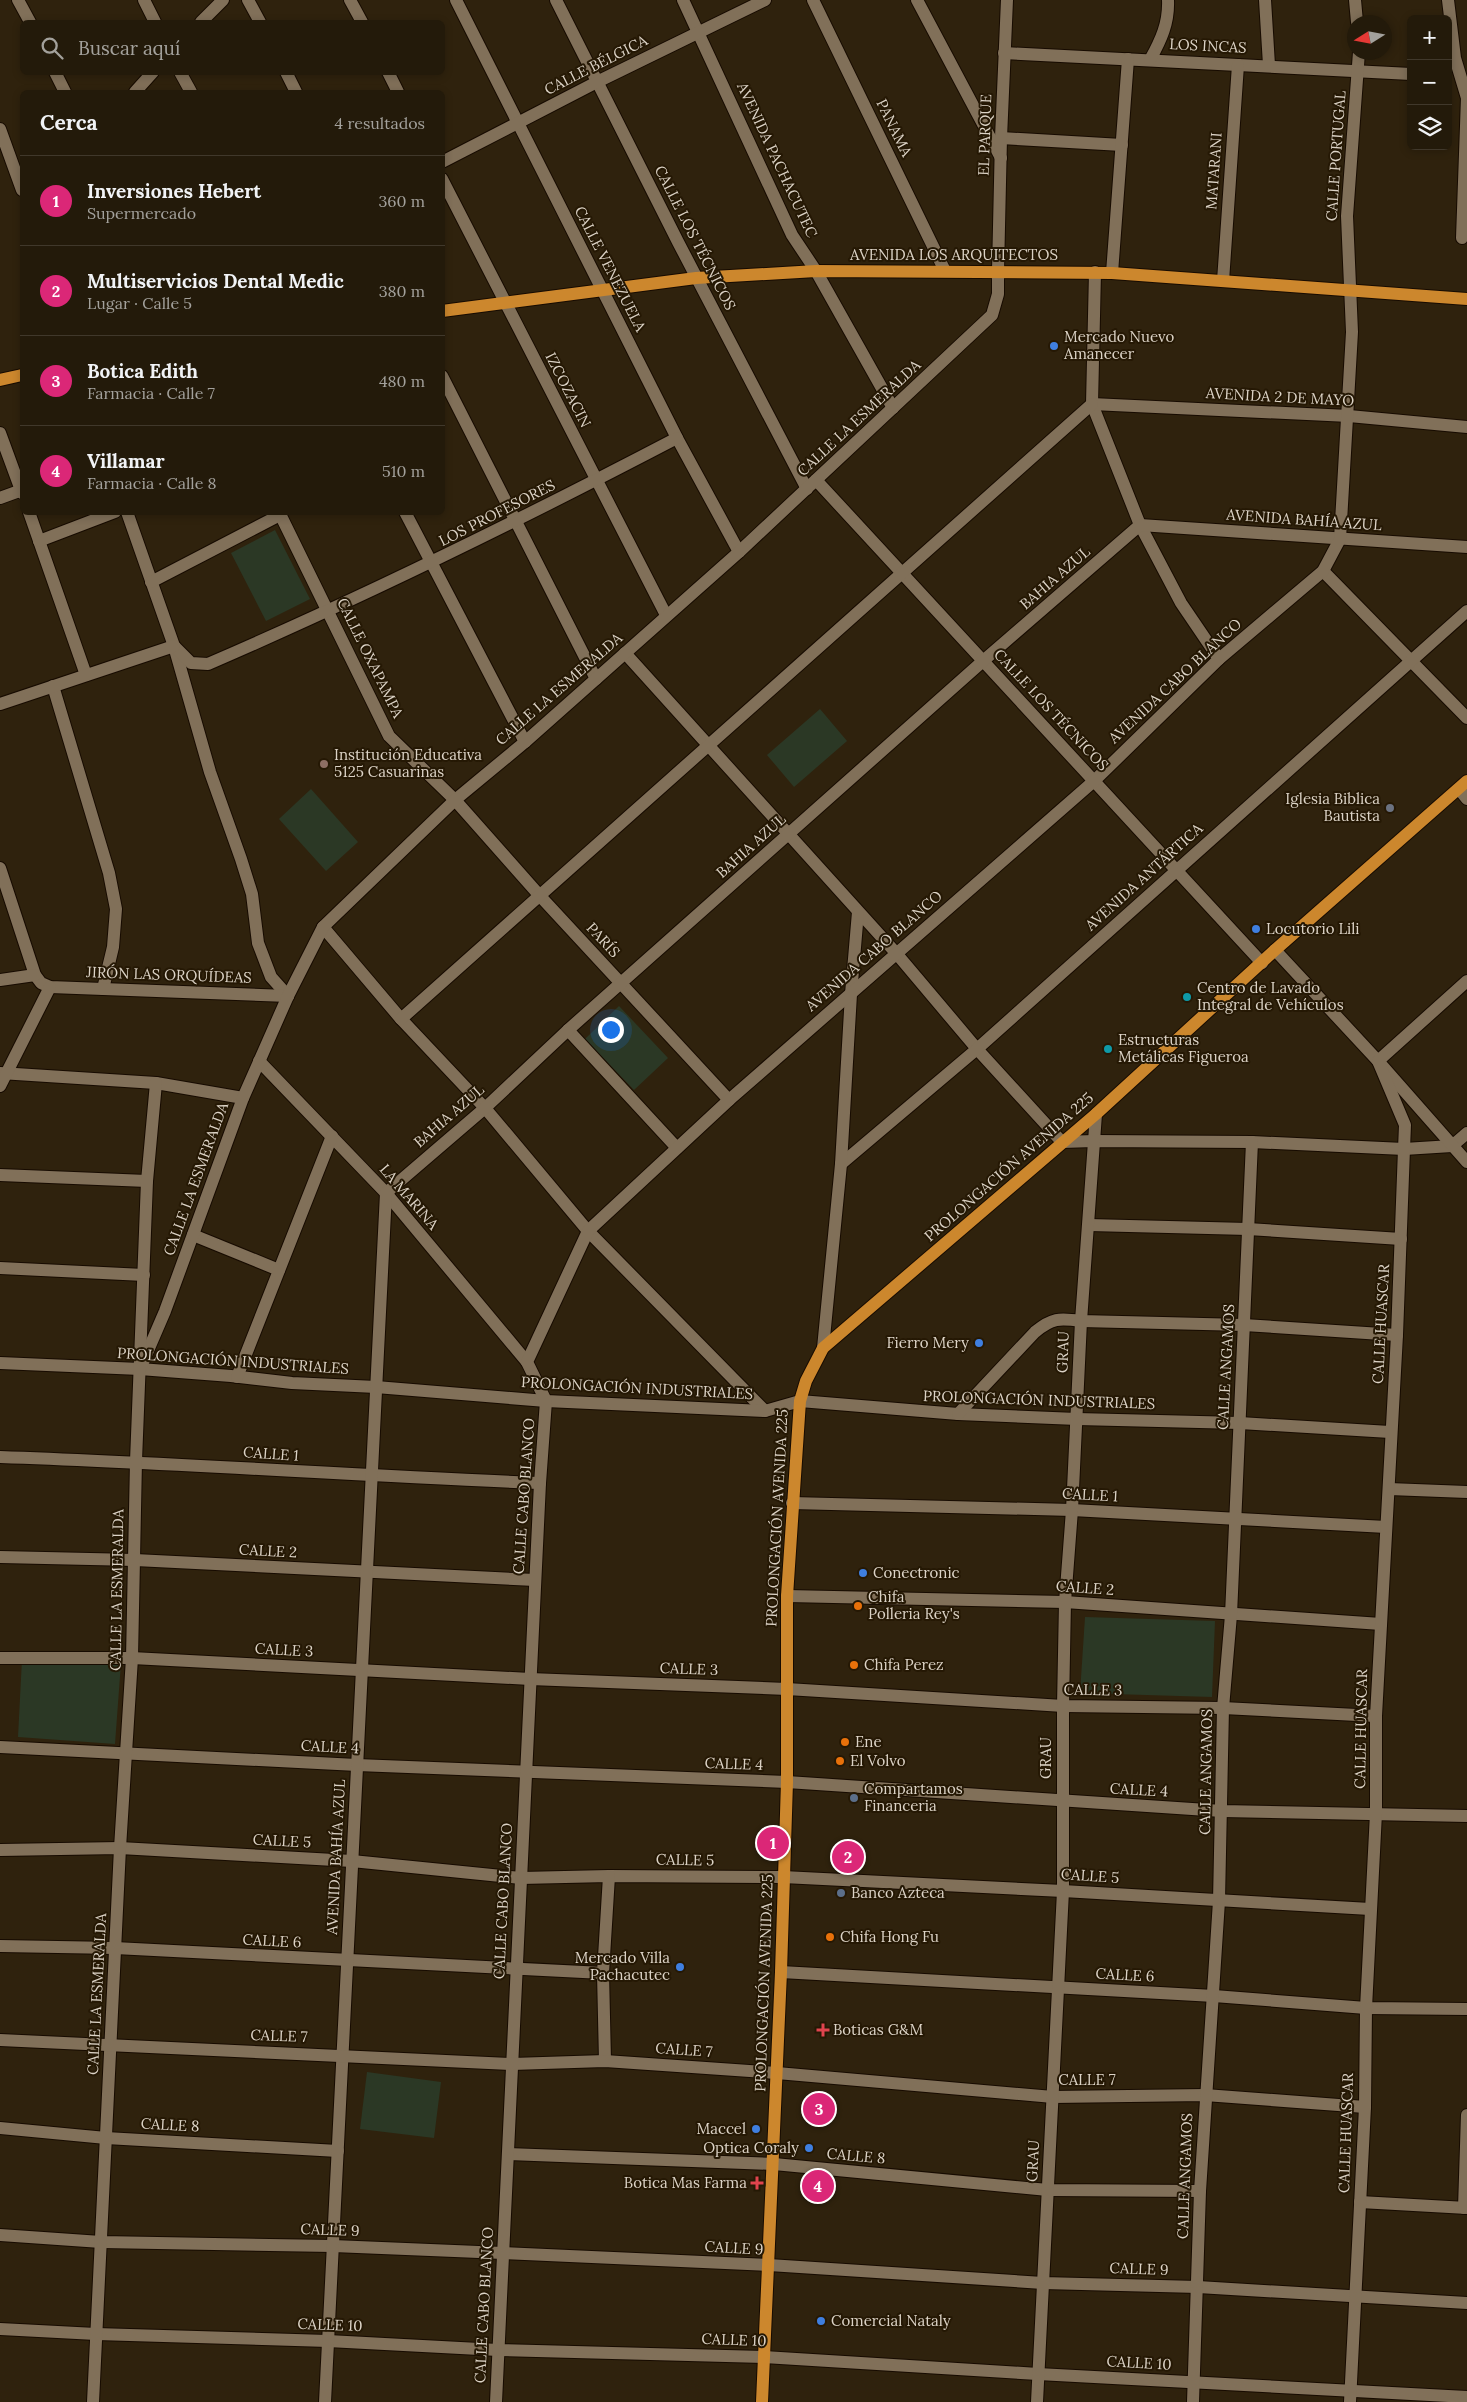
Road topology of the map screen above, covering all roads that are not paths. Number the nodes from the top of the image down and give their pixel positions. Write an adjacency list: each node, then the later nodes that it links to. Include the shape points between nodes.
1 (18, 0): 18 (street)
2 (144, 0): 19 (street)
3 (224, 0): 20 (street)
4 (248, 0): 21 (street)
5 (350, 0): 22 (street)
6 (456, 0): 44 (street, CALLE VENEZUELA)
7 (556, 0): 38 (street, CALLE LOS TÉCNICOS)
8 (683, 0): 23 (street, AVENIDA PACHACUTEC)
9 (765, 0): 23 (street, CALLE BÉLGICA)
10 (813, 0): 54 (street, PANAMA)
11 (917, 0): 48 (street)
12 (1007, 0): 24 (street, EL PARQUE)
13 (1168, 0): 26 (street, via 1163,36)
14 (1265, 0): 29 (street)
15 (1355, 0): 17 (street)
16 (1448, 0): 37 (street)
17 (1356, 15)
18 (29, 20)
19 (154, 20)
20 (203, 20)
21 (259, 20)
22 (361, 20)
23 (699, 32): 38 (street, CALLE BÉLGICA); 53 (street, AVENIDA PACHACUTEC, via 792,235)
24 (1004, 53): 25 (street, LOS INCAS); 46 (street, EL PARQUE)
25 (1128, 59): 26 (street, LOS INCAS); 47 (street)
26 (1150, 60): 28 (street, LOS INCAS)
27 (1359, 60): 30 (street, CALLE PORTUGAL)
28 (1238, 64): 29 (street, LOS INCAS); 59 (street, MATARANI)
29 (1269, 65): 30 (street, LOS INCAS)
30 (1358, 71): 31 (street, LOS INCAS); 61 (street, CALLE PORTUGAL, via 1347,216)
31 (1407, 74)
32 (56, 75): 39 (street)
33 (150, 75): 40 (street)
34 (182, 75): 41 (street)
35 (288, 75): 42 (street)
36 (390, 75): 43 (street)
37 (1458, 76): 52 (street, via 1467,98)
38 (597, 82): 44 (street, CALLE BÉLGICA); 58 (street, CALLE LOS TÉCNICOS)
39 (64, 90)
40 (137, 90)
41 (190, 90)
42 (295, 90)
43 (397, 90)
44 (518, 123): 49 (street, CALLE BÉLGICA); 60 (street, CALLE VENEZUELA)
45 (0, 128): 50 (street)
46 (1001, 138): 47 (street); 48 (street, EL PARQUE)
47 (1122, 145): 57 (street)
48 (1000, 158): 55 (street, EL PARQUE)
49 (445, 160)
50 (20, 184)
51 (445, 184): 63 (street, IZCOZACIN)
52 (1462, 238)
53 (816, 271): 54 (main road, AVENIDA LOS ARQUITECTOS); 58 (main road, AVENIDA LOS ARQUITECTOS); 69 (street, AVENIDA PACHACUTEC)
54 (945, 271): 55 (main road, AVENIDA LOS ARQUITECTOS)
55 (998, 271): 56 (main road, AVENIDA LOS ARQUITECTOS); 69 (street, CALLE LA ESMERALDA, via 998,294 992,315)
56 (1095, 272): 57 (main road, AVENIDA LOS ARQUITECTOS); 68 (street)
57 (1112, 273): 59 (main road, AVENIDA LOS ARQUITECTOS)
58 (696, 278): 60 (main road, AVENIDA LOS ARQUITECTOS); 75 (street, CALLE LOS TÉCNICOS)
59 (1223, 281): 61 (main road, AVENIDA LOS ARQUITECTOS)
60 (602, 290): 63 (main road, AVENIDA LOS ARQUITECTOS); 73 (street, CALLE VENEZUELA)
61 (1352, 291): 62 (main road, AVENIDA LOS ARQUITECTOS); 70 (street, CALLE PORTUGAL)
62 (1467, 299)
63 (505, 303): 64 (main road, AVENIDA LOS ARQUITECTOS); 74 (street, IZCOZACIN)
64 (445, 311)
65 (20, 375): 66 (main road)
66 (0, 380)
67 (445, 382): 85 (street)
68 (1092, 404): 70 (street, AVENIDA 2 DE MAYO); 86 (street); 93 (street)
69 (893, 408): 75 (street, CALLE LA ESMERALDA)
70 (1349, 416): 71 (street, AVENIDA 2 DE MAYO); 87 (street, CALLE PORTUGAL)
71 (1467, 426)
72 (0, 433): 76 (street)
73 (677, 438): 74 (street, LOS PROFESORES); 90 (street, CALLE VENEZUELA)
74 (597, 480): 85 (street, LOS PROFESORES); 97 (street, IZCOZACIN)
75 (812, 484): 90 (street, CALLE LA ESMERALDA); 93 (street, CALLE LOS TÉCNICOS)
76 (20, 487)
77 (20, 493): 78 (street)
78 (0, 498)
79 (30, 515): 88 (street)
80 (108, 515): 88 (street)
81 (128, 515): 94 (street)
82 (278, 515): 94 (street)
83 (280, 515): 96 (street, CALLE OXAPAMPA)
84 (407, 515): 91 (street)
85 (516, 522): 91 (street, LOS PROFESORES); 104 (street)
86 (1140, 525): 87 (street, AVENIDA BAHÍA AZUL); 100 (street, via 1181,604); 101 (street, BAHIA AZUL)
87 (1340, 539): 89 (street, AVENIDA BAHÍA AZUL); 92 (street)
88 (39, 541): 103 (street)
89 (1467, 547)
90 (739, 552): 97 (street, CALLE LA ESMERALDA)
91 (432, 563): 96 (street, LOS PROFESORES); 108 (street)
92 (1323, 571): 100 (street, AVENIDA CABO BLANCO); 102 (street)
93 (902, 573): 101 (street, CALLE LOS TÉCNICOS); 109 (street)
94 (151, 582): 98 (street)
95 (1467, 611): 102 (street, AVENIDA ANTÁRTICA)
96 (329, 612): 98 (street, LOS PROFESORES, via 208,664 191,663); 112 (street, CALLE OXAPAMPA, via 389,736)
97 (666, 615): 99 (street, CALLE LA ESMERALDA)
98 (174, 646): 103 (street); 129 (street, via 210,772 249,886 258,943 270,977)
99 (626, 653): 104 (street, CALLE LA ESMERALDA); 109 (street)
100 (1219, 659): 110 (street, AVENIDA CABO BLANCO)
101 (983, 661): 110 (street, CALLE LOS TÉCNICOS); 113 (street, BAHIA AZUL)
102 (1412, 662): 107 (street); 115 (street, AVENIDA ANTÁRTICA)
103 (86, 675): 105 (street)
104 (596, 679): 108 (street, CALLE LA ESMERALDA)
105 (53, 686): 106 (street); 127 (street, via 109,873 116,909 113,947)
106 (1, 701)
107 (1467, 718)
108 (525, 742): 112 (street, CALLE LA ESMERALDA)
109 (708, 746): 113 (street); 116 (street)
110 (1094, 781): 115 (street, CALLE LOS TÉCNICOS); 120 (street, AVENIDA CABO BLANCO)
111 (1464, 790): 119 (main road, PROLONGACIÓN AVENIDA 225)
112 (455, 800): 116 (street, PARÍS); 118 (street, CALLE LA ESMERALDA)
113 (788, 835): 117 (street); 125 (street, BAHIA AZUL)
114 (0, 868): 122 (street)
115 (1176, 870): 121 (street, CALLE LOS TÉCNICOS); 132 (street, AVENIDA ANTÁRTICA)
116 (540, 896): 125 (street, PARÍS); 130 (street)
117 (858, 912): 120 (street); 128 (street)
118 (323, 927): 129 (street, CALLE LA ESMERALDA); 130 (street)
119 (1275, 950): 121 (main road, PROLONGACIÓN AVENIDA 225); 134 (street)
120 (896, 953): 128 (street, AVENIDA CABO BLANCO); 132 (street)
121 (1262, 963): 141 (main road, PROLONGACIÓN AVENIDA 225)
122 (35, 975): 123 (street); 126 (street)
123 (0, 980)
124 (1467, 981): 134 (street)
125 (621, 983): 131 (street, BAHIA AZUL); 139 (street, PARÍS)
126 (50, 987): 127 (street, JIRÓN LAS ORQUÍDEAS); 135 (street)
127 (103, 989): 129 (street, JIRÓN LAS ORQUÍDEAS)
128 (850, 994): 139 (street, AVENIDA CABO BLANCO); 151 (street)
129 (288, 996): 133 (street, CALLE LA ESMERALDA)
130 (402, 1020): 140 (street)
131 (568, 1030): 140 (street, BAHIA AZUL); 148 (street)
132 (977, 1049): 145 (street); 151 (street, AVENIDA ANTÁRTICA)
133 (260, 1061): 138 (street, CALLE LA ESMERALDA); 143 (street, LA MARINA)
134 (1378, 1061): 147 (street); 149 (street, CALLE HUASCAR, via 1405,1125)
135 (3, 1073): 136 (street); 137 (street)
136 (156, 1083): 138 (street); 153 (street)
137 (0, 1086)
138 (243, 1098): 158 (street, CALLE LA ESMERALDA)
139 (729, 1100): 148 (street, AVENIDA CABO BLANCO)
140 (485, 1108): 154 (street, BAHIA AZUL); 157 (street)
141 (1096, 1114): 144 (street, GRAU); 145 (main road, PROLONGACIÓN AVENIDA 225)
142 (1467, 1133): 147 (street)
143 (332, 1136): 154 (street, LA MARINA); 161 (street)
144 (1094, 1140): 145 (street); 146 (street); 155 (street, GRAU)
145 (1062, 1142): 166 (main road, PROLONGACIÓN AVENIDA 225)
146 (1252, 1142): 149 (street); 156 (street, CALLE ANGAMOS)
147 (1452, 1146): 149 (street); 150 (street)
148 (677, 1148): 157 (street, AVENIDA CABO BLANCO)
149 (1404, 1149): 159 (street, CALLE HUASCAR)
150 (1467, 1162)
151 (841, 1164): 166 (street)
152 (0, 1175): 153 (street)
153 (147, 1181): 162 (street)
154 (386, 1193): 167 (street, LA MARINA); 171 (street, AVENIDA BAHÍA AZUL)
155 (1089, 1225): 156 (street); 163 (street, GRAU)
156 (1248, 1229): 159 (street); 164 (street, CALLE ANGAMOS)
157 (588, 1232): 167 (street, AVENIDA CABO BLANCO); 174 (street)
158 (193, 1235): 161 (street); 169 (street, CALLE LA ESMERALDA)
159 (1401, 1239): 165 (street, CALLE HUASCAR)
160 (0, 1268): 162 (street)
161 (279, 1270): 170 (street)
162 (144, 1275): 169 (street)
163 (1081, 1321): 164 (street); 175 (street, via 1063,1318 1048,1322); 176 (street, GRAU)
164 (1244, 1325): 165 (street); 177 (street, CALLE ANGAMOS)
165 (1397, 1335): 178 (street, CALLE HUASCAR)
166 (823, 1348): 173 (main road, PROLONGACIÓN AVENIDA 225)
167 (527, 1362): 172 (street)
168 (0, 1363): 169 (street, PROLONGACIÓN INDUSTRIALES)
169 (140, 1370): 170 (street, PROLONGACIÓN INDUSTRIALES); 180 (street, CALLE LA ESMERALDA)
170 (237, 1377): 171 (street, PROLONGACIÓN INDUSTRIALES, via 292,1384)
171 (376, 1388): 172 (street, PROLONGACIÓN INDUSTRIALES); 181 (street, AVENIDA BAHÍA AZUL)
172 (546, 1401): 174 (street, PROLONGACIÓN INDUSTRIALES); 182 (street, CALLE CABO BLANCO)
173 (800, 1401): 174 (street, PROLONGACIÓN INDUSTRIALES); 175 (street, PROLONGACIÓN INDUSTRIALES); 185 (main road, PROLONGACIÓN AVENIDA 225)
174 (765, 1411)
175 (958, 1414): 176 (street, PROLONGACIÓN INDUSTRIALES)
176 (1077, 1419): 177 (street, PROLONGACIÓN INDUSTRIALES); 186 (street, GRAU)
177 (1240, 1423): 178 (street, PROLONGACIÓN INDUSTRIALES); 187 (street, CALLE ANGAMOS)
178 (1390, 1432): 183 (street, CALLE HUASCAR)
179 (0, 1457): 180 (street, CALLE 1)
180 (136, 1461): 181 (street, CALLE 1); 190 (street, CALLE LA ESMERALDA)
181 (372, 1476): 182 (street, CALLE 1); 191 (street, AVENIDA BAHÍA AZUL)
182 (540, 1483): 192 (street, CALLE CABO BLANCO)
183 (1389, 1489): 184 (street); 188 (street, CALLE HUASCAR)
184 (1467, 1492)
185 (792, 1503): 186 (street, CALLE 1); 193 (main road, PROLONGACIÓN AVENIDA 225)
186 (1072, 1510): 187 (street, CALLE 1); 194 (street, GRAU)
187 (1235, 1521): 188 (street, CALLE 1); 195 (street, CALLE ANGAMOS)
188 (1386, 1527): 196 (street, CALLE HUASCAR)
189 (0, 1557): 190 (street, CALLE 2)
190 (135, 1560): 191 (street, CALLE 2); 198 (street, CALLE LA ESMERALDA)
191 (367, 1572): 192 (street, CALLE 2); 199 (street, AVENIDA BAHÍA AZUL)
192 (535, 1580): 200 (street, CALLE CABO BLANCO)
193 (787, 1596): 194 (street, CALLE 2); 201 (main road, PROLONGACIÓN AVENIDA 225)
194 (1065, 1602): 195 (street, CALLE 2); 202 (street, GRAU)
195 (1231, 1615): 196 (street, CALLE 2); 203 (street, CALLE ANGAMOS)
196 (1381, 1624): 204 (street, CALLE HUASCAR)
197 (0, 1658): 198 (street, CALLE 3)
198 (132, 1658): 199 (street, CALLE 3); 206 (street, CALLE LA ESMERALDA)
199 (362, 1670): 200 (street, CALLE 3); 207 (street, AVENIDA BAHÍA AZUL)
200 (530, 1679): 201 (street, CALLE 3); 208 (street, CALLE CABO BLANCO)
201 (787, 1689): 202 (street, CALLE 3); 209 (main road, PROLONGACIÓN AVENIDA 225)
202 (1062, 1706): 203 (street, CALLE 3); 210 (street, GRAU)
203 (1223, 1708): 204 (street, CALLE 3); 211 (street, CALLE ANGAMOS)
204 (1376, 1716): 212 (street, CALLE HUASCAR)
205 (0, 1747): 206 (street, CALLE 4)
206 (126, 1754): 207 (street, CALLE 4); 214 (street, CALLE LA ESMERALDA)
207 (357, 1765): 208 (street, CALLE 4); 216 (street, AVENIDA BAHÍA AZUL)
208 (526, 1772): 209 (street, CALLE 4); 219 (street, CALLE CABO BLANCO)
209 (787, 1782): 210 (street, CALLE 4); 218 (main road, PROLONGACIÓN AVENIDA 225)
210 (1062, 1802): 211 (street, CALLE 4); 220 (street, GRAU)
211 (1222, 1811): 212 (street, CALLE 4); 221 (street, CALLE ANGAMOS)
212 (1376, 1813): 213 (street, CALLE 4); 222 (street, CALLE HUASCAR)
213 (1467, 1816)
214 (120, 1848): 215 (street, CALLE 5); 216 (street, CALLE 5); 224 (street, CALLE LA ESMERALDA)
215 (0, 1850)
216 (352, 1861): 219 (street, CALLE 5); 225 (street, AVENIDA BAHÍA AZUL)
217 (609, 1876): 218 (street, CALLE 5); 219 (street, CALLE 5); 228 (street)
218 (783, 1877): 220 (street, CALLE 5); 227 (main road, PROLONGACIÓN AVENIDA 225)
219 (521, 1878): 226 (street, CALLE CABO BLANCO)
220 (1063, 1890): 221 (street, CALLE 5); 229 (street, GRAU)
221 (1219, 1901): 222 (street, CALLE 5); 230 (street, CALLE ANGAMOS)
222 (1370, 1910): 231 (street, CALLE HUASCAR)
223 (0, 1946): 224 (street, CALLE 6)
224 (116, 1948): 225 (street, CALLE 6); 234 (street, CALLE LA ESMERALDA)
225 (347, 1961): 226 (street, CALLE 6); 235 (street, AVENIDA BAHÍA AZUL)
226 (517, 1968): 228 (street, CALLE 6); 237 (street, CALLE CABO BLANCO)
227 (781, 1972): 229 (street, CALLE 6); 238 (main road, PROLONGACIÓN AVENIDA 225)
228 (603, 1973): 236 (street)
229 (1058, 1987): 230 (street, CALLE 6); 240 (street, GRAU)
230 (1214, 1996): 231 (street, CALLE 6); 239 (street, CALLE ANGAMOS)
231 (1366, 2008): 232 (street, CALLE 6); 241 (street, CALLE HUASCAR)
232 (1467, 2009)
233 (0, 2040): 234 (street, CALLE 7)
234 (111, 2047): 235 (street, CALLE 7); 244 (street, CALLE LA ESMERALDA)
235 (342, 2055): 237 (street, CALLE 7); 245 (street, AVENIDA BAHÍA AZUL)
236 (605, 2061): 237 (street, CALLE 7); 238 (street, CALLE 7)
237 (512, 2064): 246 (street, CALLE CABO BLANCO)
238 (777, 2073): 240 (street, CALLE 7); 247 (main road, PROLONGACIÓN AVENIDA 225)
239 (1205, 2095): 240 (street, CALLE 7); 241 (street, CALLE 7); 249 (street, CALLE ANGAMOS)
240 (1052, 2097): 248 (street, GRAU)
241 (1365, 2107): 250 (street, CALLE HUASCAR)
242 (1467, 2115): 251 (street)
243 (0, 2128): 244 (street, CALLE 8)
244 (106, 2138): 245 (street, CALLE 8); 253 (street, CALLE LA ESMERALDA)
245 (338, 2151): 254 (street, AVENIDA BAHÍA AZUL)
246 (508, 2154): 247 (street, CALLE 8); 255 (street, CALLE CABO BLANCO)
247 (774, 2164): 248 (street, CALLE 8); 256 (main road, PROLONGACIÓN AVENIDA 225)
248 (1048, 2190): 249 (street, CALLE 8); 257 (street, GRAU)
249 (1200, 2191): 258 (street, CALLE ANGAMOS)
250 (1360, 2202): 251 (street); 259 (street, CALLE HUASCAR)
251 (1466, 2207)
252 (0, 2235): 253 (street, CALLE 9)
253 (101, 2242): 254 (street, CALLE 9); 262 (street, CALLE LA ESMERALDA)
254 (333, 2246): 255 (street, CALLE 9); 263 (street, AVENIDA BAHÍA AZUL)
255 (503, 2253): 256 (street, CALLE 9); 264 (street, CALLE CABO BLANCO)
256 (769, 2265): 257 (street, CALLE 9); 265 (main road, PROLONGACIÓN AVENIDA 225)
257 (1043, 2282): 258 (street, CALLE 9); 266 (street, GRAU)
258 (1198, 2287): 259 (street, CALLE 9); 267 (street, CALLE ANGAMOS)
259 (1354, 2297): 260 (street, CALLE 9); 268 (street, CALLE HUASCAR)
260 (1467, 2303)
261 (0, 2329): 262 (street, CALLE 10)
262 (96, 2334): 263 (street, CALLE 10); 270 (street, CALLE LA ESMERALDA)
263 (328, 2341): 264 (street, CALLE 10); 271 (street, AVENIDA BAHÍA AZUL)
264 (498, 2350): 265 (street, CALLE 10); 272 (street, CALLE CABO BLANCO)
265 (764, 2357): 266 (street, CALLE 10); 273 (main road, PROLONGACIÓN AVENIDA 225)
266 (1038, 2374): 267 (street, CALLE 10); 274 (street, GRAU)
267 (1194, 2382): 268 (street, CALLE 10); 275 (street, CALLE ANGAMOS)
268 (1350, 2397): 269 (street, CALLE 10)
269 (1467, 2397)
270 (93, 2402)
271 (325, 2402)
272 (496, 2402)
273 (762, 2402)
274 (1037, 2402)
275 (1193, 2402)

